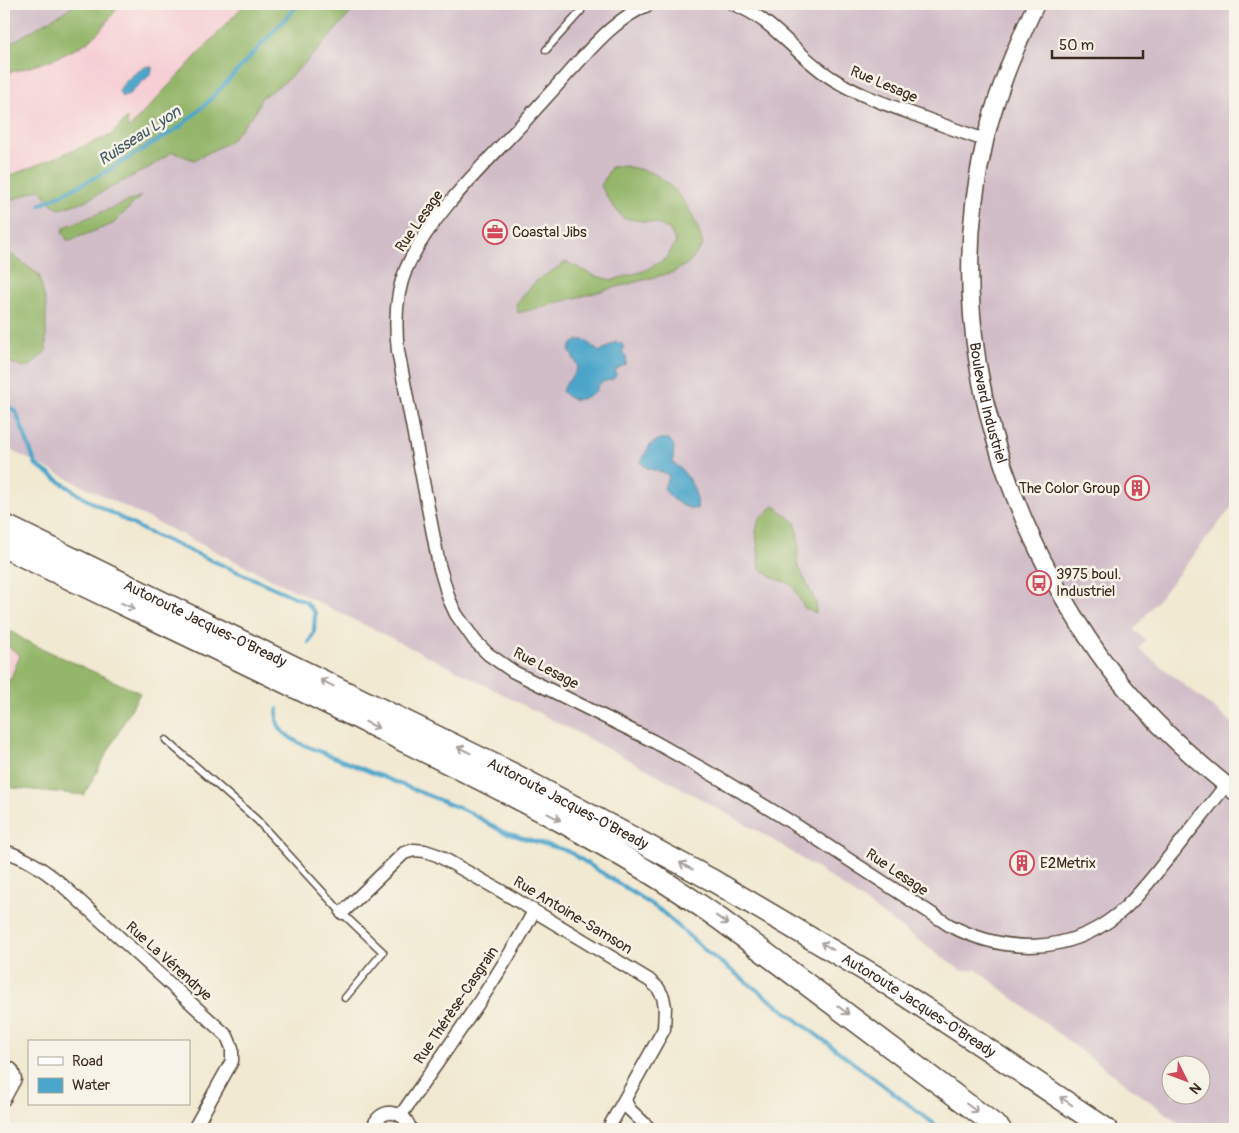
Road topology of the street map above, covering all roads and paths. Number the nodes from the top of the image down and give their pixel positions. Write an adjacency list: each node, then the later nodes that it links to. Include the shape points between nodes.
1 (650, 4): 14 (street, Rue Lesage, via 633,12 604,35 459,192 414,252 400,286 396,320 398,351 442,574 449,599 466,629 488,654 514,672 670,751 790,822 931,914 969,935 998,944 1056,943 1104,924 1142,889)
2 (733, 4): 6 (street, Rue Lesage, via 768,24 817,67 847,87)
3 (1036, 4): 6 (main road, Boulevard Industriel, via 1013,56)
4 (581, 12): 5 (lane)
5 (546, 50)
6 (985, 140): 14 (main road, Boulevard Industriel, via 971,251 973,332 988,414 1017,506 1068,607 1094,647 1156,722)
7 (4, 516): 10 (highway)
8 (4, 525): 10 (highway, Autoroute Jacques-O'Bready)
9 (4, 546): 12 (highway, Autoroute Jacques-O'Bready)
10 (58, 552): 29 (highway, Autoroute Jacques-O'Bready, one-way to 10, via 886,983 705,876 508,772)
11 (4, 562): 12 (highway)
12 (84, 585): 28 (highway, Autoroute Jacques-O'Bready, one-way to 28, via 329,703 624,855 735,929)
13 (166, 740): 17 (lane, via 257,820)
14 (1231, 788)
15 (4, 851): 23 (street, Rue La Vérendrye, via 34,863 60,883 227,1036 232,1048 232,1061)
16 (534, 911): 17 (street, Rue Antoine-Samson, via 436,855 414,850 404,853); 21 (street, Rue Antoine-Samson, via 640,974 658,988 663,997 666,1007 664,1029); 22 (street, Rue Thérèse-Casgrain, via 488,988)
17 (342, 913): 18 (lane, via 383,952)
18 (345, 998)
19 (4, 1064): 20 (street, via 12,1070 15,1079)
20 (4, 1099)
21 (625, 1100): 26 (street, Rue Antoine-Samson); 27 (street, via 629,1109)
22 (401, 1115): 24 (street, via 382,1115); 25 (street)
23 (194, 1129)
24 (373, 1129)
25 (410, 1129)
26 (608, 1129)
27 (650, 1129)
28 (1000, 1129)
29 (1106, 1129)

